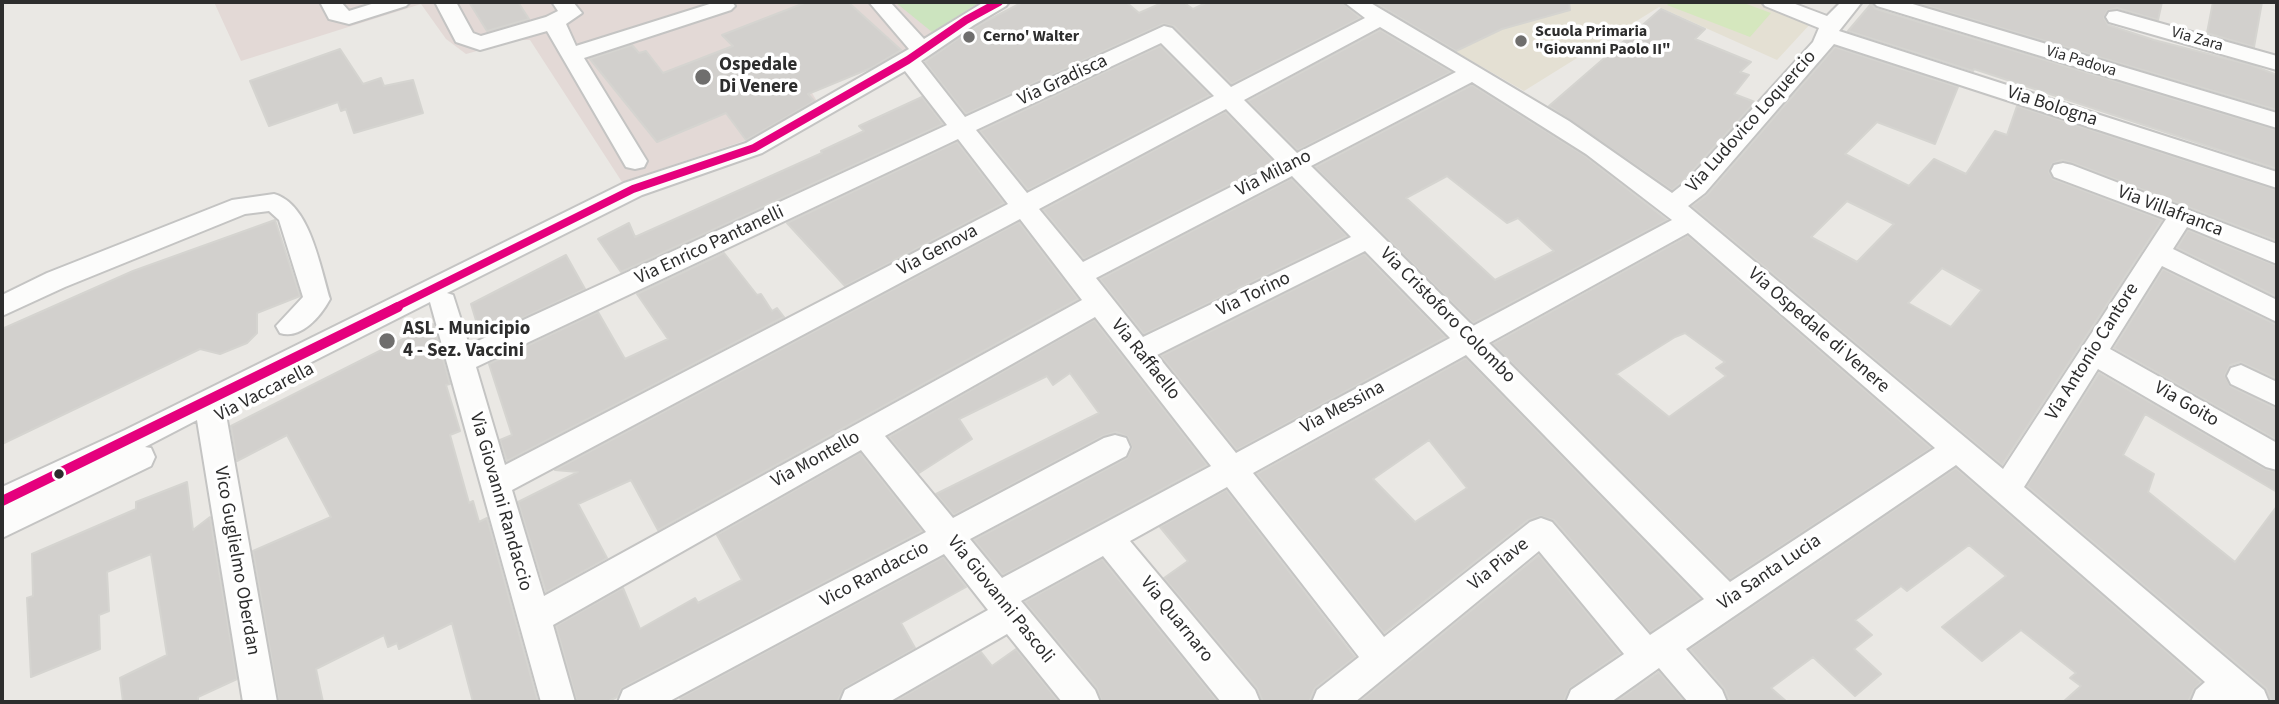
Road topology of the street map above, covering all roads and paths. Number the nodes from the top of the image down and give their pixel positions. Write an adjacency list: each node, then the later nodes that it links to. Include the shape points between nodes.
1 (331, 2): 2 (street, via 337,14 349,18)
2 (399, 2)
3 (446, 2): 11 (street, via 464,37 480,43)
4 (880, 2): 17 (street, Via Raffaello, via 902,27)
5 (999, 2): 17 (street, Via Vaccarella)
6 (1354, 2): 13 (street, Via Ospedale di Venere)
7 (1772, 2): 14 (street, Via Bologna)
8 (1852, 2): 14 (street, Via Ludovico Loquercio)
9 (1884, 2): 21 (street, Via Padova)
10 (724, 6): 16 (street)
11 (558, 12): 16 (street, via 560,37)
12 (2117, 16): 18 (street, Via Zara)
13 (1381, 18): 19 (street, Via Ospedale di Venere); 20 (street, Via Genova)
14 (1829, 30): 27 (street, Via Bologna); 29 (street, Via Ludovico Loquercio, via 1823,44 1696,187)
15 (1164, 33): 20 (street, Via Cristoforo Colombo); 22 (street, Via Gradisca)
16 (573, 54): 24 (street)
17 (915, 55): 22 (street, Via Raffaello); 23 (street, Via Vaccarella)
18 (2277, 63)
19 (1472, 73): 25 (street, Via Milano); 29 (street, Via Ospedale di Venere, via 1625,170)
20 (1232, 98): 25 (street, Via Cristoforo Colombo); 28 (street, Via Genova)
21 (2277, 121)
22 (961, 129): 28 (street, Via Raffaello); 43 (street, Via Enrico Pantanelli)
23 (754, 148): 35 (street, Via Vaccarella); 54 (street, Via Vaccarella, via 633,189)
24 (635, 161)
25 (1295, 163): 31 (street, Via Cristoforo Colombo); 34 (street, Via Milano)
26 (2063, 171): 30 (street, Via Villafranca)
27 (2277, 180)
28 (1022, 207): 34 (street, Via Raffaello); 52 (street, Via Genova)
29 (1681, 214): 40 (street, Via Messina); 49 (street, Via Ospedale di Venere)
30 (2181, 216): 32 (street, Via Antonio Cantore); 33 (street, Via Villafranca)
31 (1370, 238): 40 (street, Via Cristoforo Colombo); 41 (street, Via Torino)
32 (2157, 252): 38 (street); 42 (street, Via Antonio Cantore)
33 (2277, 255)
34 (1078, 276): 36 (street, Via Raffaello)
35 (443, 302): 43 (street, Via Giovanni Randaccio); 46 (street, Via Vaccarella)
36 (1098, 303): 41 (street, Via Raffaello); 47 (street, Via Montello)
37 (2, 306): 39 (street, via 241,206 274,202 290,216 317,299)
38 (2277, 312)
39 (289, 326)
40 (1470, 340): 51 (street, Via Messina); 58 (street, Via Cristoforo Colombo)
41 (1138, 352): 51 (street, Via Raffaello)
42 (2094, 353): 50 (street, Via Goito); 53 (street, Via Antonio Cantore)
43 (460, 362): 52 (street, Via Giovanni Randaccio)
44 (2241, 376): 45 (street)
45 (2277, 395)
46 (212, 420): 55 (street, Via Vaccarella); 64 (street, Vico Guglielmo Oberdan)
47 (865, 433): 56 (street, Via Giovanni Pascoli); 60 (street, Via Montello)
48 (1115, 447): 56 (street, Vico Randaccio)
49 (1958, 448): 53 (street, Via Ospedale di Venere); 58 (street, Via Santa Lucia)
50 (2277, 458)
51 (1233, 468): 57 (street, Via Messina); 62 (street, Via Raffaello)
52 (494, 485): 60 (street, Via Giovanni Randaccio)
53 (2006, 489): 63 (street, Via Ospedale di Venere)
54 (2, 502)
55 (2, 525)
56 (948, 536): 59 (street, Via Giovanni Pascoli); 66 (street, Vico Randaccio)
57 (1108, 538): 59 (street, Via Messina); 69 (street, Via Quarnaro)
58 (1728, 601): 61 (street, Via Santa Lucia)
59 (1005, 606): 67 (street, Via Messina); 68 (street, Via Giovanni Pascoli)
60 (535, 618): 65 (street, Via Giovanni Randaccio)
61 (1654, 651): 62 (street, Via Piave, via 1541,531); 71 (street, Via Santa Lucia); 72 (street)
62 (1382, 660): 70 (street, Via Piave)
63 (2230, 695)
64 (260, 702)
65 (558, 702)
66 (635, 702)
67 (858, 702)
68 (1083, 702)
69 (1243, 702)
70 (1329, 702)
71 (1583, 702)
72 (1710, 702)

